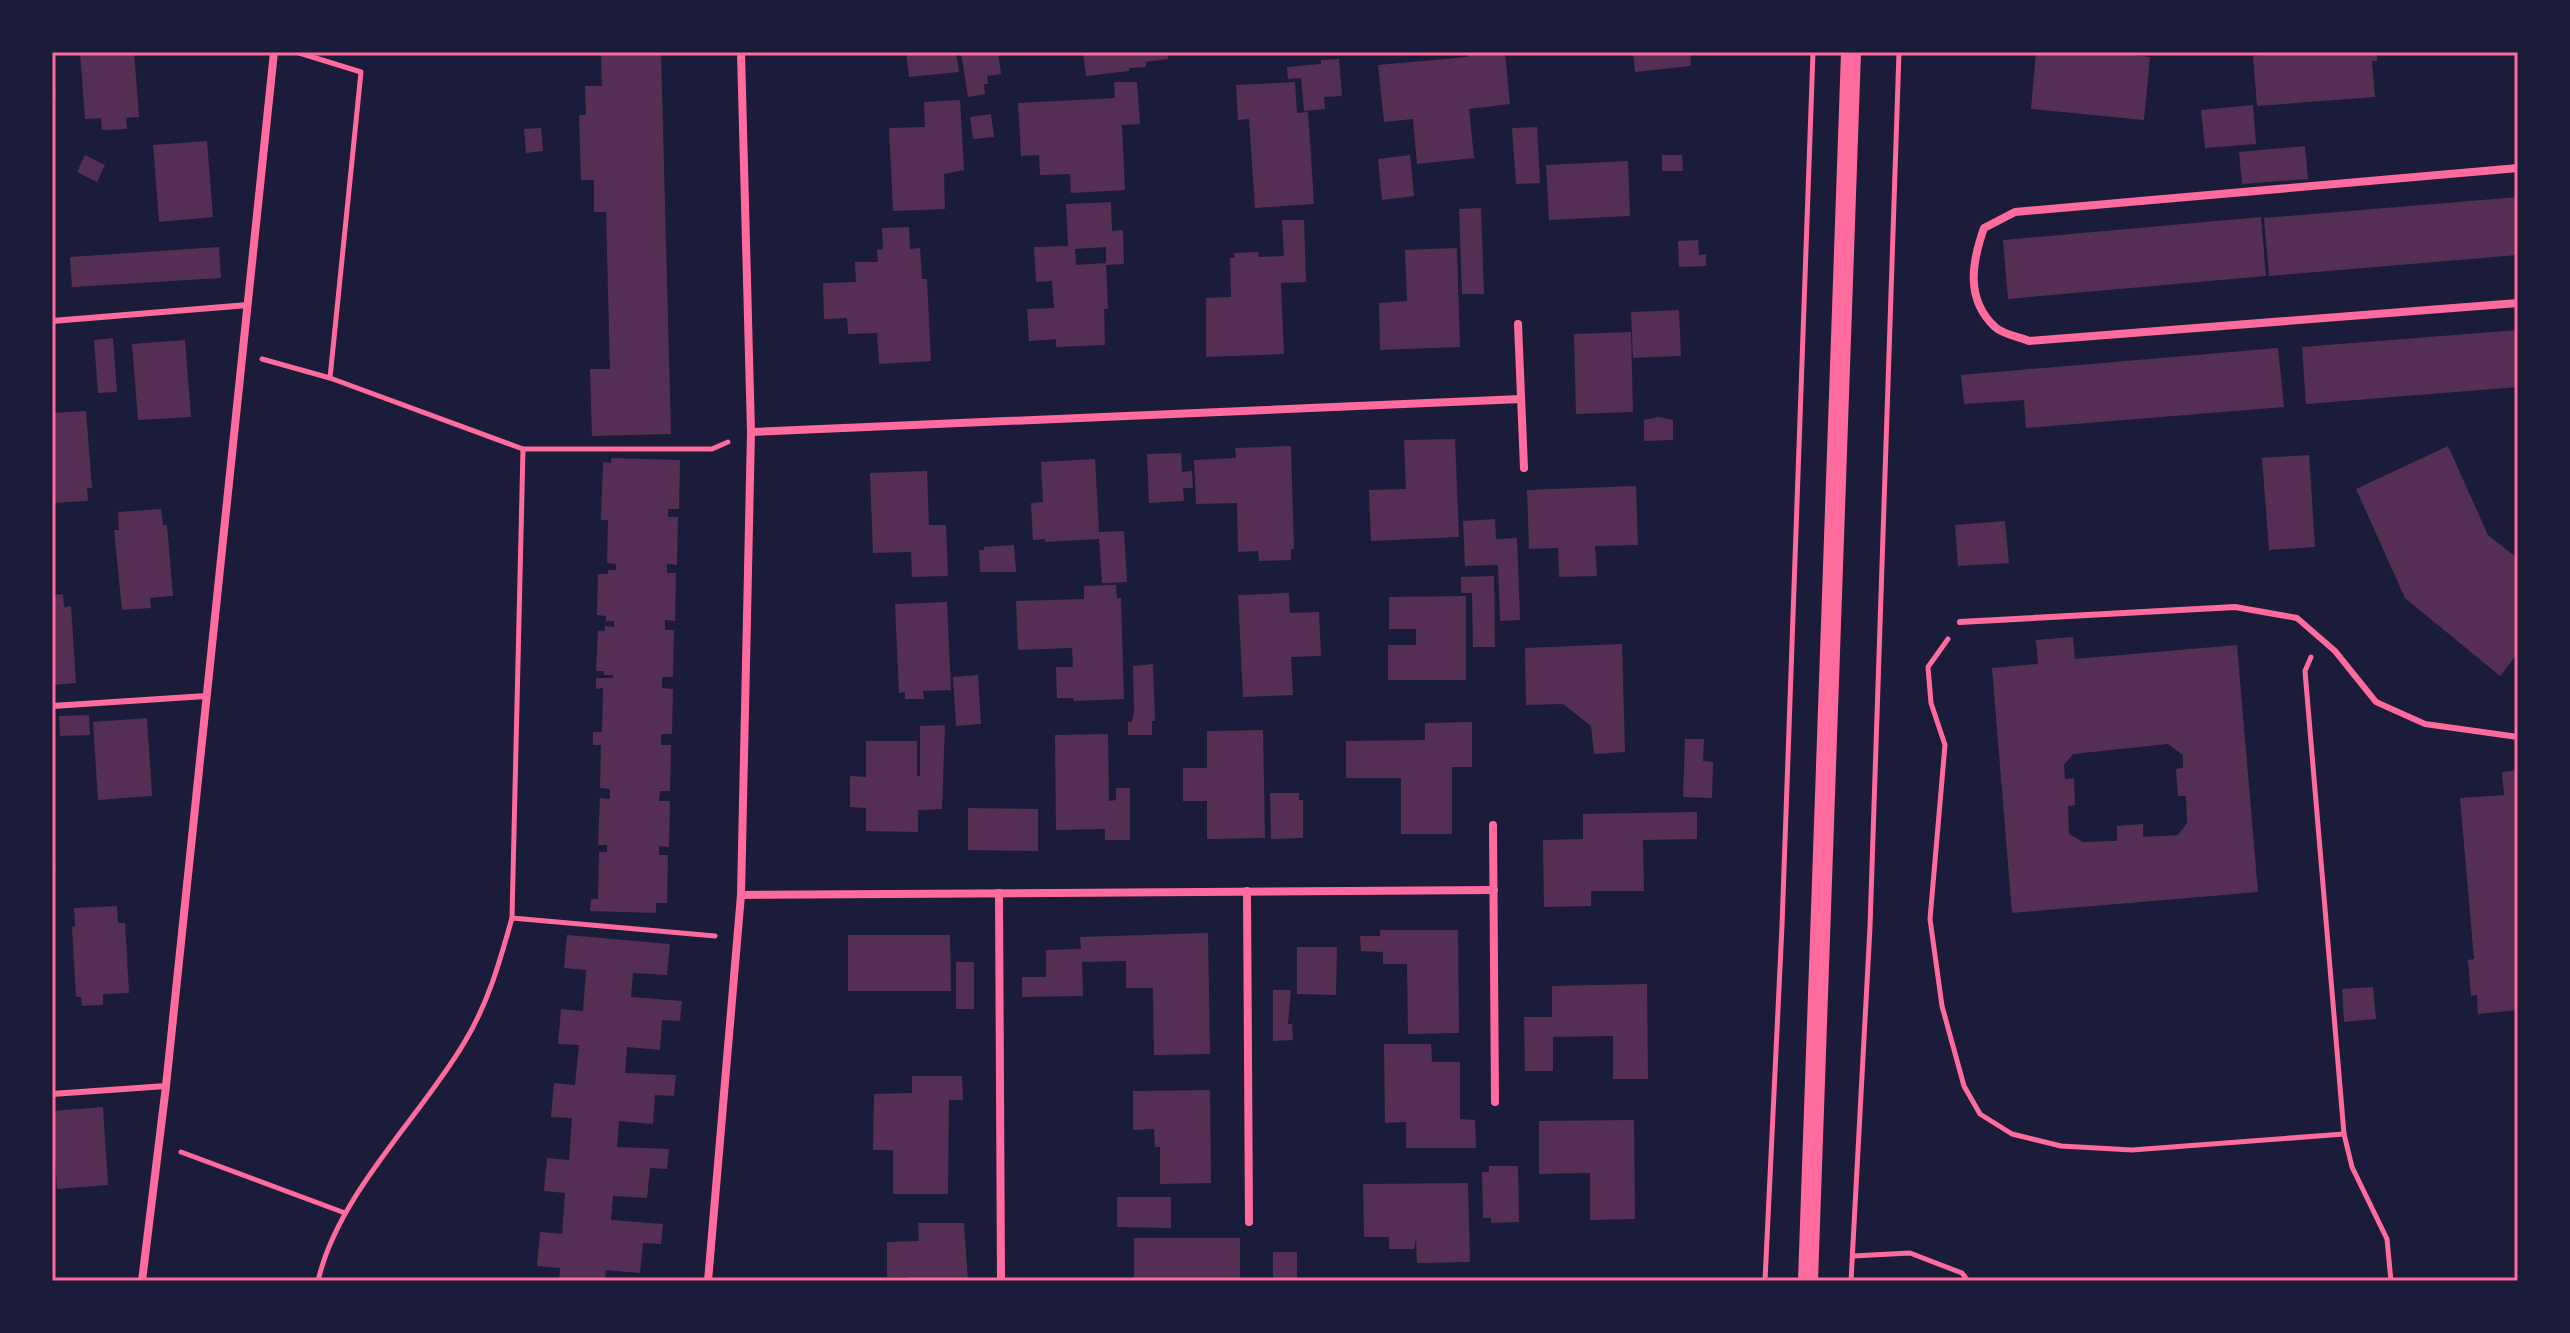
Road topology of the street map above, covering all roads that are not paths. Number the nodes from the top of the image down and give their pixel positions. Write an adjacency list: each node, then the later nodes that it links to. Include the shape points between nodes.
1 (274, 52): 6 (street)
2 (741, 52): 10 (street)
3 (1851, 52): 28 (main road)
4 (2518, 168): 5 (street, via 2015,212 1984,228 1973,260 1976,301 1996,329 2029,341)
5 (2518, 303)
6 (248, 305): 7 (lane); 13 (street)
7 (52, 321)
8 (1518, 324): 9 (street)
9 (1521, 399): 10 (street); 11 (street)
10 (751, 432): 20 (street)
11 (1524, 468)
12 (1960, 622): 15 (lane, via 2235,607 2297,618 2335,651 2376,702 2425,724)
13 (206, 696): 14 (lane); 21 (street)
14 (52, 706)
15 (2518, 737)
16 (1493, 825): 17 (street)
17 (1494, 890): 18 (street); 23 (street)
18 (1247, 891): 19 (street); 24 (street)
19 (999, 893): 20 (street); 27 (street)
20 (741, 895): 26 (street)
21 (166, 1086): 22 (lane); 25 (street)
22 (52, 1094)
23 (1495, 1102)
24 (1249, 1222)
25 (142, 1281)
26 (708, 1281)
27 (1001, 1281)
28 (1808, 1281)

